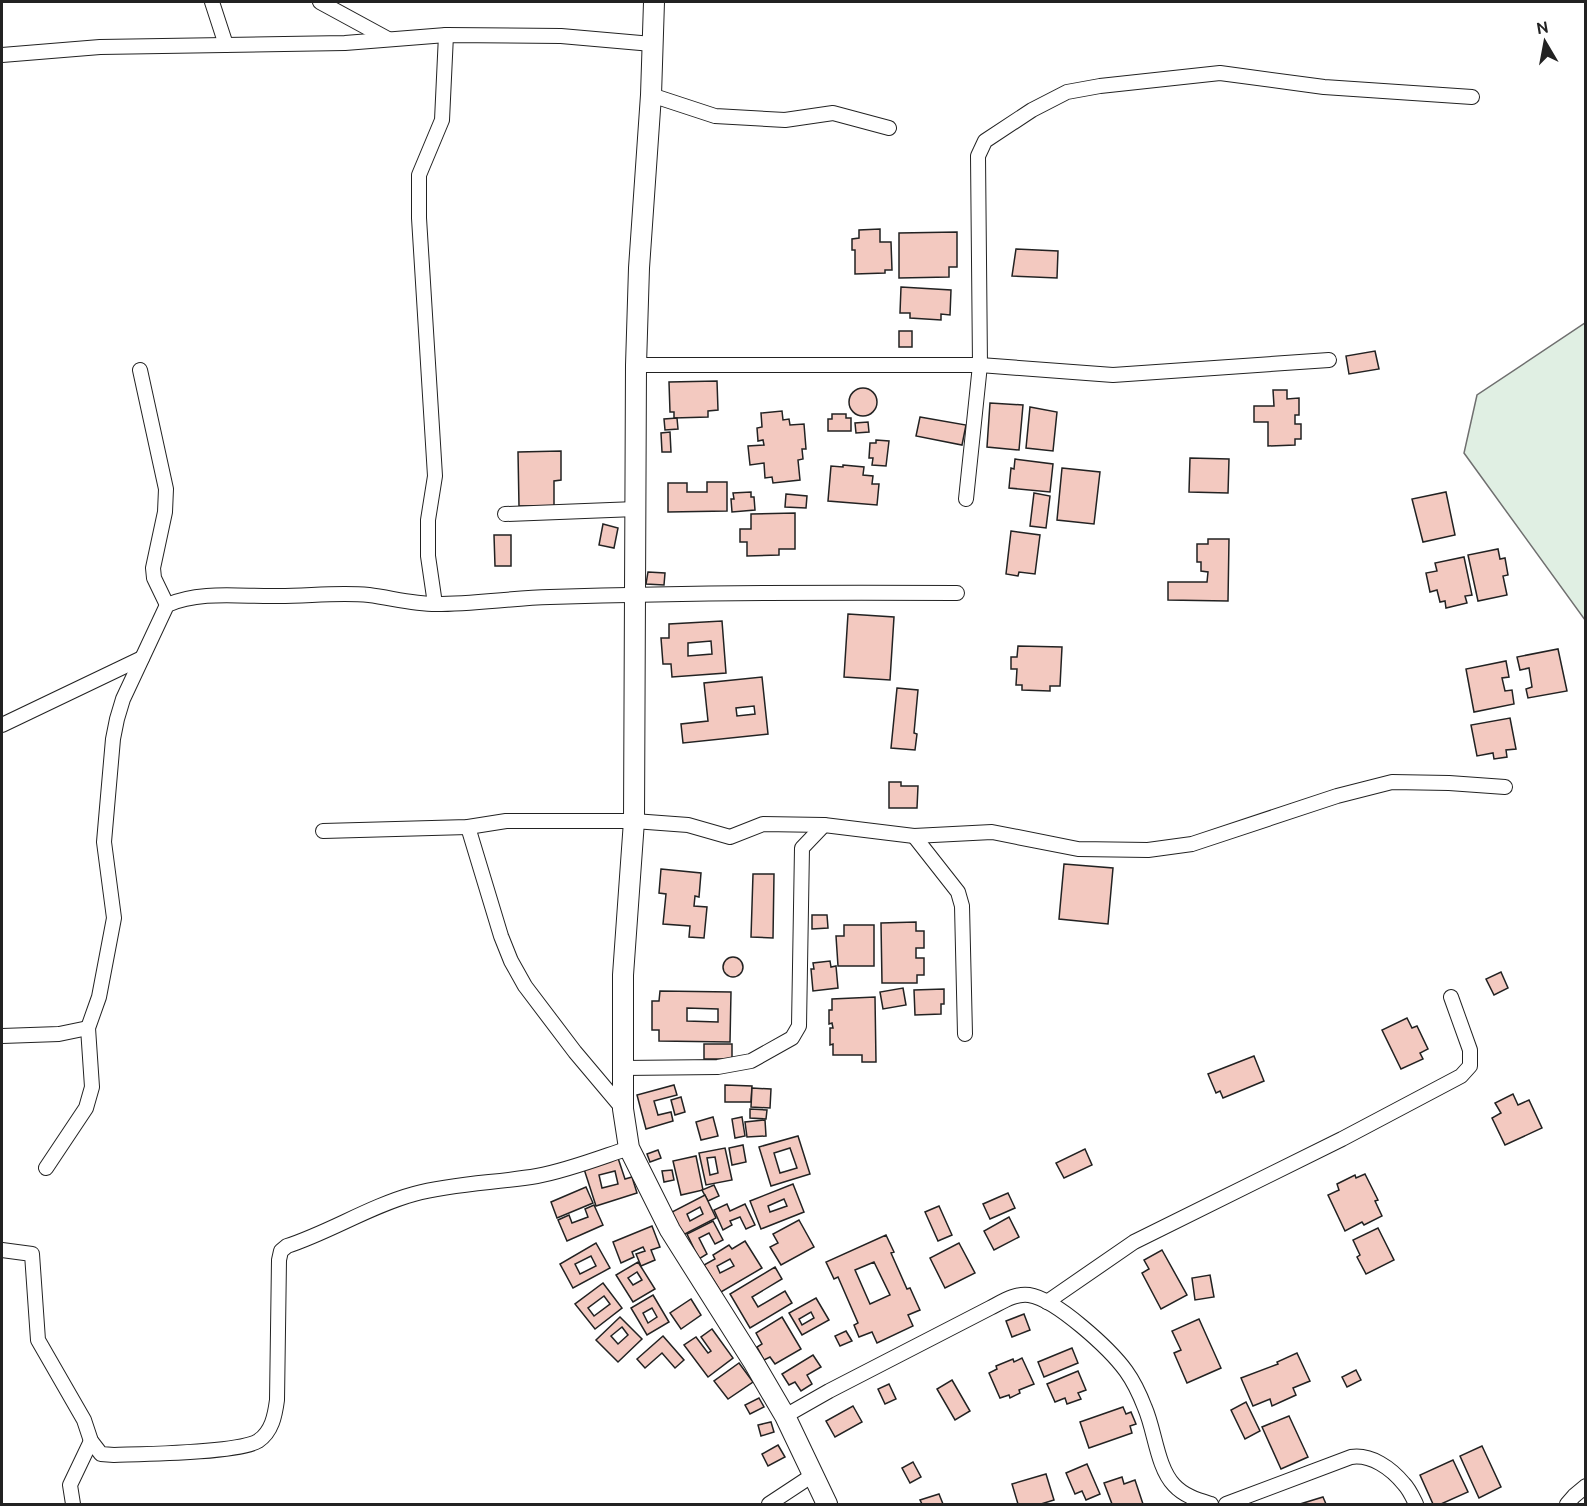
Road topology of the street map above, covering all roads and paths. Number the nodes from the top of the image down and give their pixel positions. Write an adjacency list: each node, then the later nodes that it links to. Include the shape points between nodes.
1 (212, 2): 7 (street)
2 (320, 2): 5 (street)
3 (654, 2): 6 (street)
4 (446, 35): 5 (street); 6 (street, via 561,36); 21 (street, via 442,120 419,175 435,476 428,520 428,556)
5 (388, 39): 7 (street)
6 (652, 44): 9 (street)
7 (226, 45): 8 (street, via 100,47)
8 (2, 55)
9 (651, 95): 11 (street, via 715,116 785,120 833,113); 13 (street)
10 (1472, 97): 14 (street, via 1324,87 1220,73 1067,92 1032,110 986,141 978,156)
11 (889, 128)
12 (1329, 360): 14 (street, via 1113,375)
13 (636, 365): 14 (street); 17 (street)
14 (980, 365): 16 (street)
15 (140, 370): 22 (street, via 166,489 153,568)
16 (966, 499)
17 (636, 509): 18 (street); 20 (street)
18 (505, 514)
19 (957, 593): 20 (street)
20 (635, 595): 21 (street); 26 (street)
21 (435, 604): 22 (street, via 326,594 202,596)
22 (167, 605): 23 (street)
23 (142, 658): 24 (street); 32 (street, via 120,709 113,739 104,842 114,918 99,997)
24 (2, 725)
25 (1505, 787): 30 (street, via 1392,782 1336,796 1192,844 1148,850 1078,849 992,832)
26 (634, 821): 27 (street, via 687,825 730,837 763,824); 28 (street, via 506,821); 35 (street, via 623,975)
27 (824, 825): 30 (street); 35 (street, via 802,848 799,1026 792,1038 751,1061 718,1067)
28 (468, 827): 29 (street); 36 (street, via 501,936 525,986)
29 (323, 831)
30 (914, 836): 33 (street, via 958,891 962,906)
31 (1451, 997): 40 (street, via 1470,1050 1470,1066 1461,1076 1342,1140 1134,1242)
32 (88, 1028): 34 (street, via 59,1034); 38 (street, via 92,1087 86,1108)
33 (965, 1034)
34 (2, 1036)
35 (623, 1068): 36 (street)
36 (622, 1109): 37 (street)
37 (629, 1148): 41 (street, via 670,1230); 42 (street, via 539,1175 412,1194 287,1246 279,1260 275,1414 269,1430 258,1441 237,1448 114,1455 101,1454)
38 (46, 1168)
39 (2, 1250): 42 (street, via 32,1254 38,1340 84,1420)
40 (1047, 1302): 41 (street, via 1028,1295 1010,1298); 49 (street, via 1110,1352 1126,1371 1146,1410 1174,1486)
41 (785, 1416): 43 (street)
42 (91, 1441): 46 (street, via 70,1485)
43 (813, 1475): 47 (street); 48 (street)
44 (1586, 1486): 45 (street)
45 (1572, 1502)
46 (73, 1504)
47 (769, 1504)
48 (827, 1504)
49 (1211, 1504)
50 (1227, 1504): 51 (street, via 1363,1455 1382,1464 1405,1484)
51 (1416, 1504)

